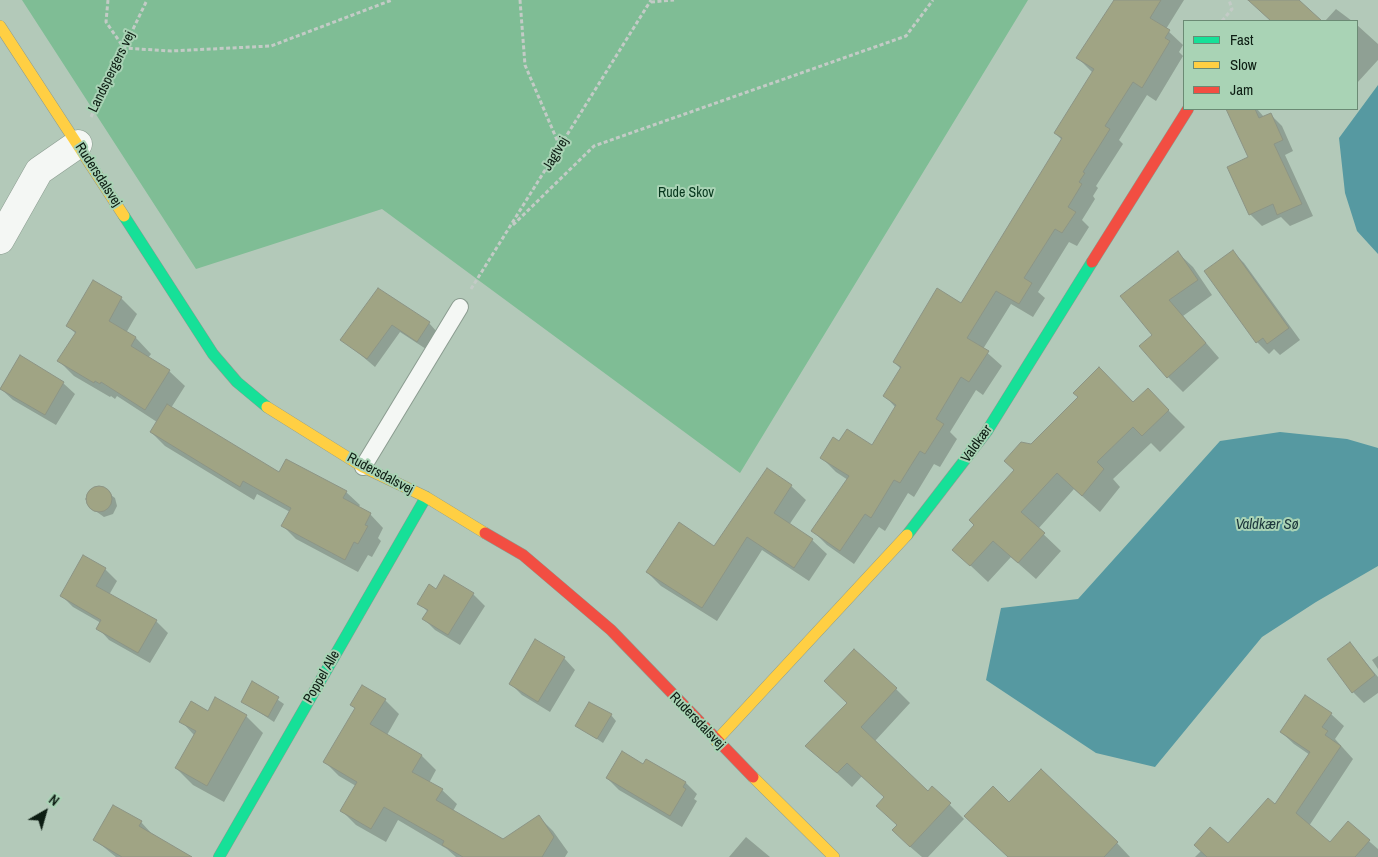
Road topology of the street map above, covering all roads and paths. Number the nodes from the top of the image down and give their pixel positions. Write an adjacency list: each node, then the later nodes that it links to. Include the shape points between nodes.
1 (108, 0): 11 (path, via 106,22)
2 (147, 0): 11 (path, Landspergers vej)
3 (392, 0): 11 (path, via 271,46 171,50)
4 (520, 0): 14 (path, via 525,65)
5 (674, 0): 8 (path)
6 (933, 0): 15 (path, via 906,36 594,146)
7 (1228, 0): 9 (path, via 1232,9)
8 (651, 1): 14 (path, Jagtvej)
9 (1223, 20)
10 (0, 26): 13 (street, Rudersdalsvej)
11 (124, 48): 13 (path, Landspergers vej)
12 (1187, 110): 20 (street, Valdkær, via 987,431 915,526)
13 (78, 144): 16 (street, via 39,171); 18 (street, Rudersdalsvej, via 213,354 237,382 274,413)
14 (560, 147): 15 (path, Jagtvej)
15 (513, 225): 17 (path, Jagtvej)
16 (0, 240)
17 (460, 307): 18 (lane)
18 (363, 466): 19 (street, Rudersdalsvej)
19 (426, 497): 20 (street, Rudersdalsvej, via 523,554 610,630); 21 (street, Poppel Alle)
20 (716, 741): 22 (street, Rudersdalsvej)
21 (219, 857)
22 (834, 857)

